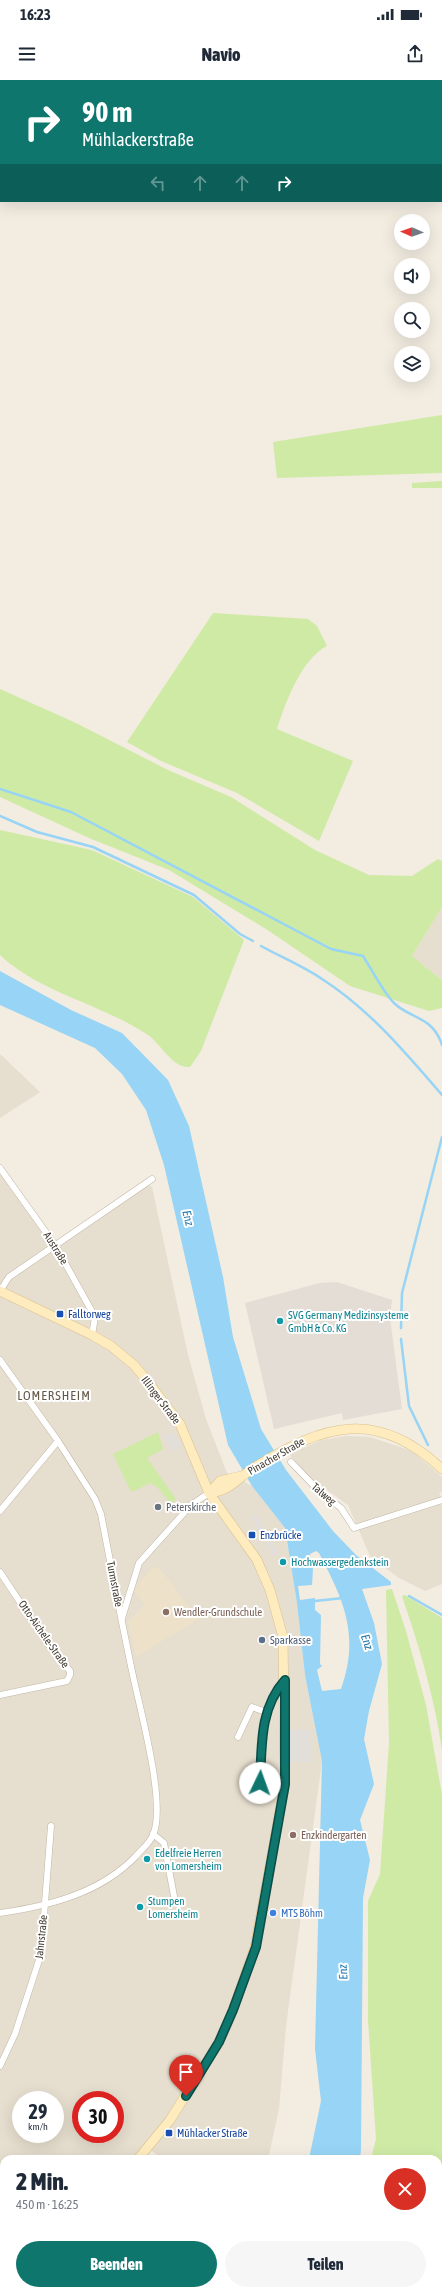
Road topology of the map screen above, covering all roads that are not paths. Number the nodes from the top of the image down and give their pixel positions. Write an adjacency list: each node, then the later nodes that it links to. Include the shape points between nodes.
1 (0, 1168): 3 (street, Austraße)
2 (152, 1179): 3 (street)
3 (55, 1245): 4 (street, via 8,1277); 5 (street, Austraße, via 95,1317)
4 (0, 1291): 5 (street, Illinger Straße)
5 (92, 1335): 10 (street, Illinger Straße, via 111,1346 134,1365 180,1424)
6 (0, 1360): 7 (street, Turmstraße)
7 (58, 1441): 12 (street); 14 (street, Turmstraße, via 95,1499 101,1514)
8 (291, 1462): 11 (street, Talweg, via 319,1491 341,1508 354,1528)
9 (442, 1469): 10 (street, Pinacher Straße, via 413,1445 396,1436 378,1431 344,1429 326,1432 287,1447 231,1482 226,1490)
10 (209, 1493): 14 (street, via 187,1510 139,1563); 15 (street, Illinger Straße, via 246,1543 270,1590 283,1637)
11 (442, 1500)
12 (0, 1511)
13 (0, 1572): 16 (street, Otto-Aichele-Straße, via 47,1643 70,1671 70,1675 67,1681)
14 (122, 1620): 21 (street, Turmstraße, via 149,1746 157,1808 157,1823)
15 (285, 1680): 17 (street, via 278,1687); 26 (street, Illinger Straße, via 285,1784 256,1947 219,2042 170,2120)
16 (0, 1695)
17 (266, 1712): 18 (street, via 252,1707); 19 (street)
18 (238, 1737)
19 (258, 1787)
20 (51, 1826): 23 (street, Jahnstraße)
21 (153, 1834): 22 (street, via 164,1843); 23 (street, Turmstraße, via 130,1863 113,1877)
22 (174, 1896)
23 (44, 1907): 24 (street, Turmstraße); 25 (street, Jahnstraße, via 41,1954 15,2034)
24 (0, 1913)
25 (0, 2066)
26 (141, 2155)

